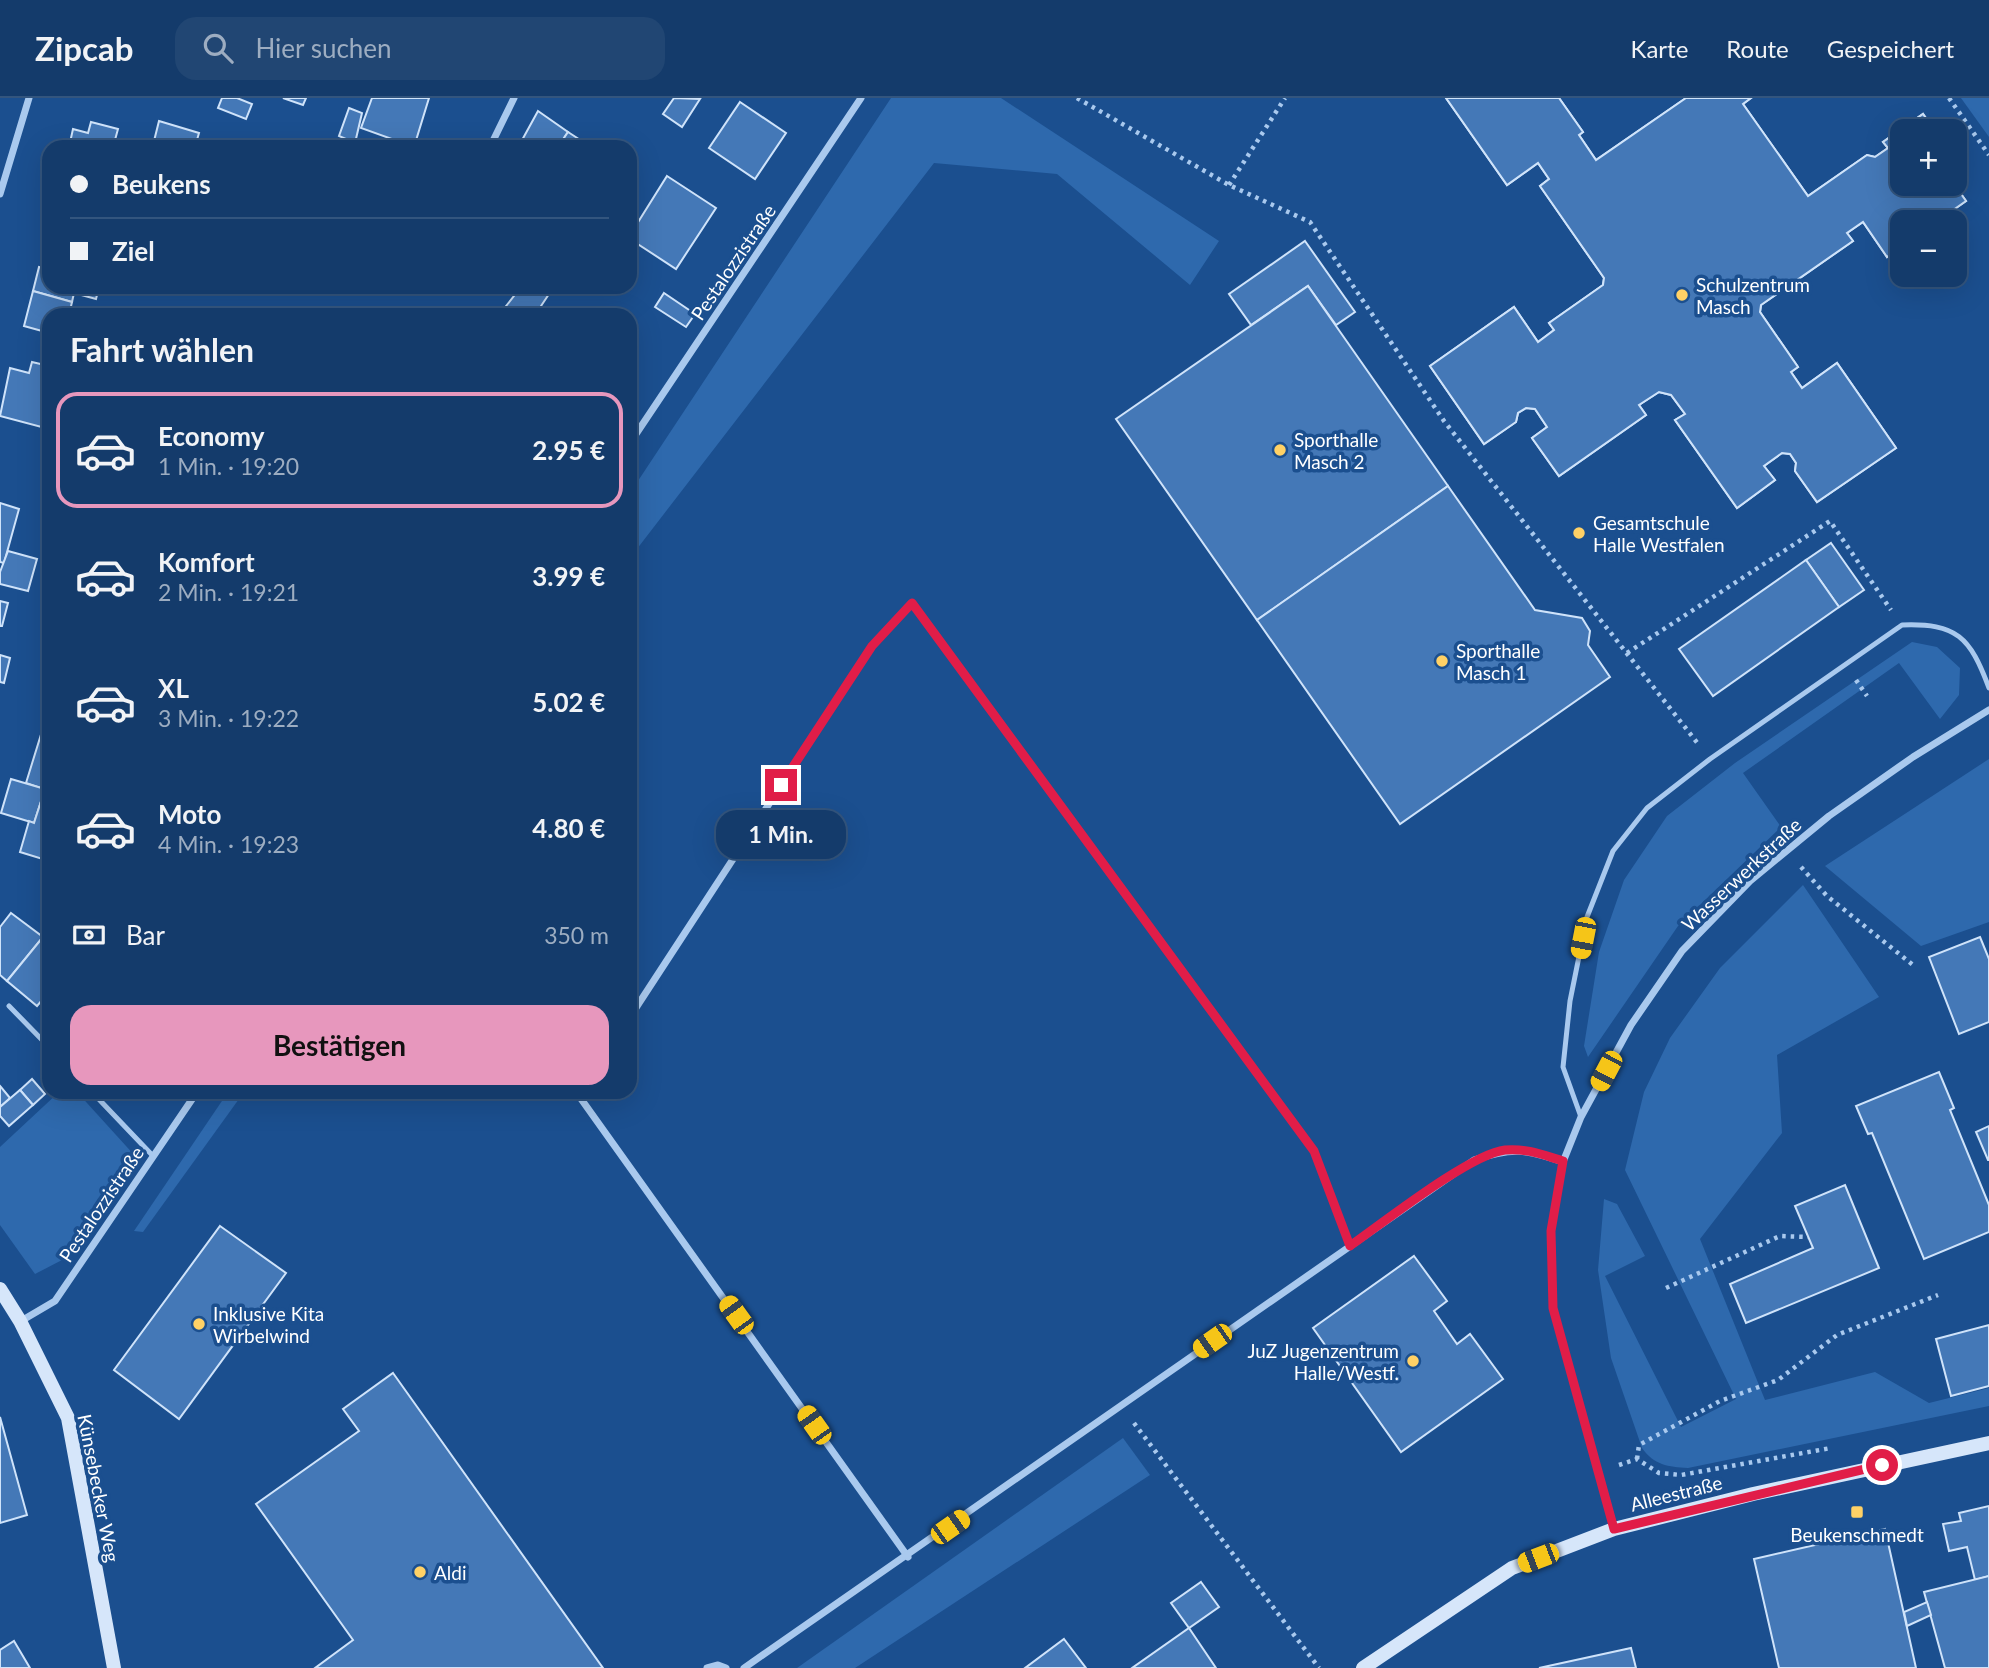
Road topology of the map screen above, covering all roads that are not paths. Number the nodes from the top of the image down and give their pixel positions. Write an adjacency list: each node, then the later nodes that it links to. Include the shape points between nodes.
1 (29, 98): 5 (street)
2 (514, 98): 4 (street)
3 (861, 98): 6 (street, Pestalozzistraße)
4 (493, 140)
5 (0, 194)
6 (637, 433)
7 (1989, 688): 15 (lane, via 1980,663 1960,634 1933,624 1902,625 1647,808 1613,851 1587,917 1570,1001 1563,1067)
8 (1989, 710): 15 (street, Wasserwerkstraße, via 1822,821 1751,881 1682,951 1631,1025)
9 (9, 1006): 11 (lane)
10 (637, 1006): 18 (street, via 872,646 912,603 1314,1151)
11 (42, 1040)
12 (99, 1099): 16 (lane)
13 (192, 1099): 16 (street, Pestalozzistraße)
14 (583, 1099): 23 (street)
15 (1581, 1117): 17 (street, Wasserwerkstraße)
16 (153, 1156): 20 (street, Pestalozzistraße, via 55,1301)
17 (1563, 1161): 18 (street, via 1529,1150 1503,1150 1474,1160); 22 (street, Wasserwerkstraße, via 1551,1231 1553,1308)
18 (1350, 1246): 23 (street)
19 (0, 1289): 20 (street, Künsebecker Weg)
20 (20, 1321): 24 (street, Künsebecker Weg, via 68,1418)
21 (1989, 1443): 22 (street, Alleestraße)
22 (1614, 1529): 28 (street, Alleestraße, via 1512,1568)
23 (908, 1557): 27 (street)
24 (114, 1668)
25 (707, 1668): 26 (street)
26 (726, 1668)
27 (744, 1668)
28 (1363, 1668)

